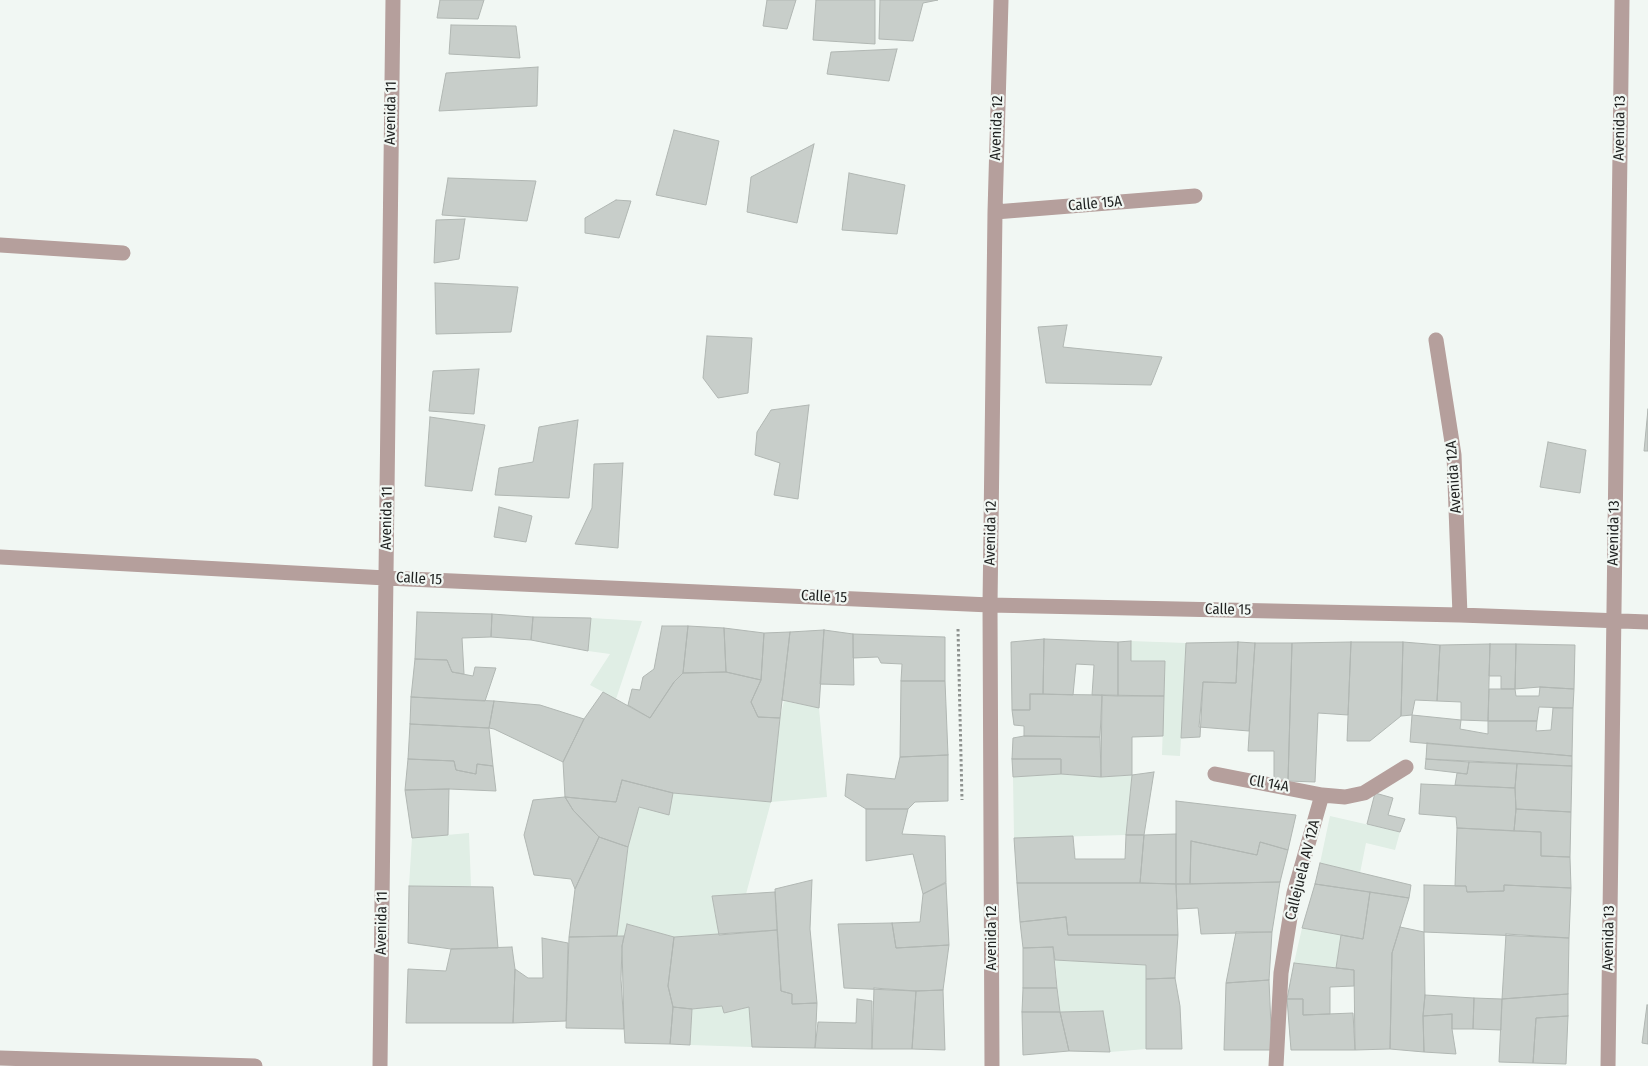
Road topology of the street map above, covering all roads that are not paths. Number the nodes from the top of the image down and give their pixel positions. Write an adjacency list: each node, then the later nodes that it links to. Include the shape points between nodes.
1 (393, 0): 10 (street, Avenida 11)
2 (1001, 0): 5 (street, Avenida 12)
3 (1622, 0): 13 (street, Avenida 13)
4 (1195, 196): 5 (street, Calle 15A)
5 (995, 212): 11 (street, Avenida 12)
6 (0, 245): 7 (street)
7 (123, 252)
8 (1436, 340): 12 (street, Avenida 12A, via 1454,455)
9 (0, 556): 10 (street, Calle 15)
10 (386, 578): 11 (street, Calle 15); 20 (street, Avenida 11)
11 (990, 605): 12 (street, Calle 15); 21 (street, Avenida 12)
12 (1460, 615): 13 (street, Calle 15)
13 (1613, 621): 14 (street, Calle 15); 23 (street, Avenida 13)
14 (1648, 622)
15 (1406, 767): 17 (street, via 1364,793 1345,797)
16 (1215, 774): 17 (street, Cll 14A)
17 (1322, 794): 22 (street, Callejuela AV 12A, via 1294,893 1281,972)
18 (0, 1058): 19 (street)
19 (255, 1066)
20 (380, 1066)
21 (992, 1066)
22 (1276, 1066)
23 (1608, 1066)

